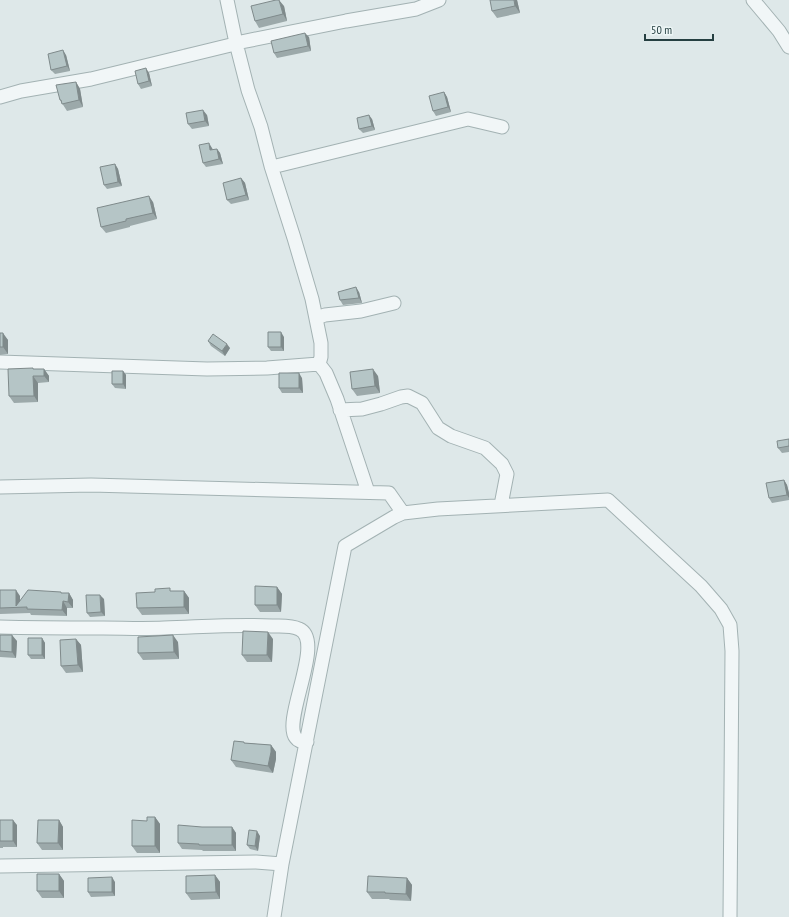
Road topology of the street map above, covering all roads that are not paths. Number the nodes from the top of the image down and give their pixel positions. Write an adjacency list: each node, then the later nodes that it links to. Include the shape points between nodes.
1 (227, 0): 4 (street)
2 (439, 0): 4 (street, via 416,9)
3 (753, 0): 5 (street)
4 (237, 43): 6 (street); 8 (street, via 248,90)
5 (789, 47)
6 (0, 97)
7 (502, 127): 8 (street, via 468,119)
8 (272, 167): 10 (street)
9 (394, 303): 10 (street)
10 (316, 318): 12 (street, via 321,343)
11 (0, 362): 12 (street, via 207,369)
12 (319, 364): 13 (street, via 326,373)
13 (340, 410): 15 (street); 16 (street, via 362,409 408,396 422,403 438,428 451,436 486,448 502,464 507,474)
14 (0, 488): 15 (street, via 91,485)
15 (368, 492): 17 (street, via 389,493)
16 (501, 506): 17 (street); 23 (street, via 608,500 701,586 722,609 730,625 732,651)
17 (403, 513): 19 (street, via 345,546)
18 (0, 627): 19 (street, via 162,628 256,625 300,629 306,634 308,656 294,712 293,731 294,737)
19 (306, 742): 20 (street)
20 (282, 864): 21 (street, via 256,862); 22 (street)
21 (0, 866)
22 (274, 917)
23 (730, 917)

